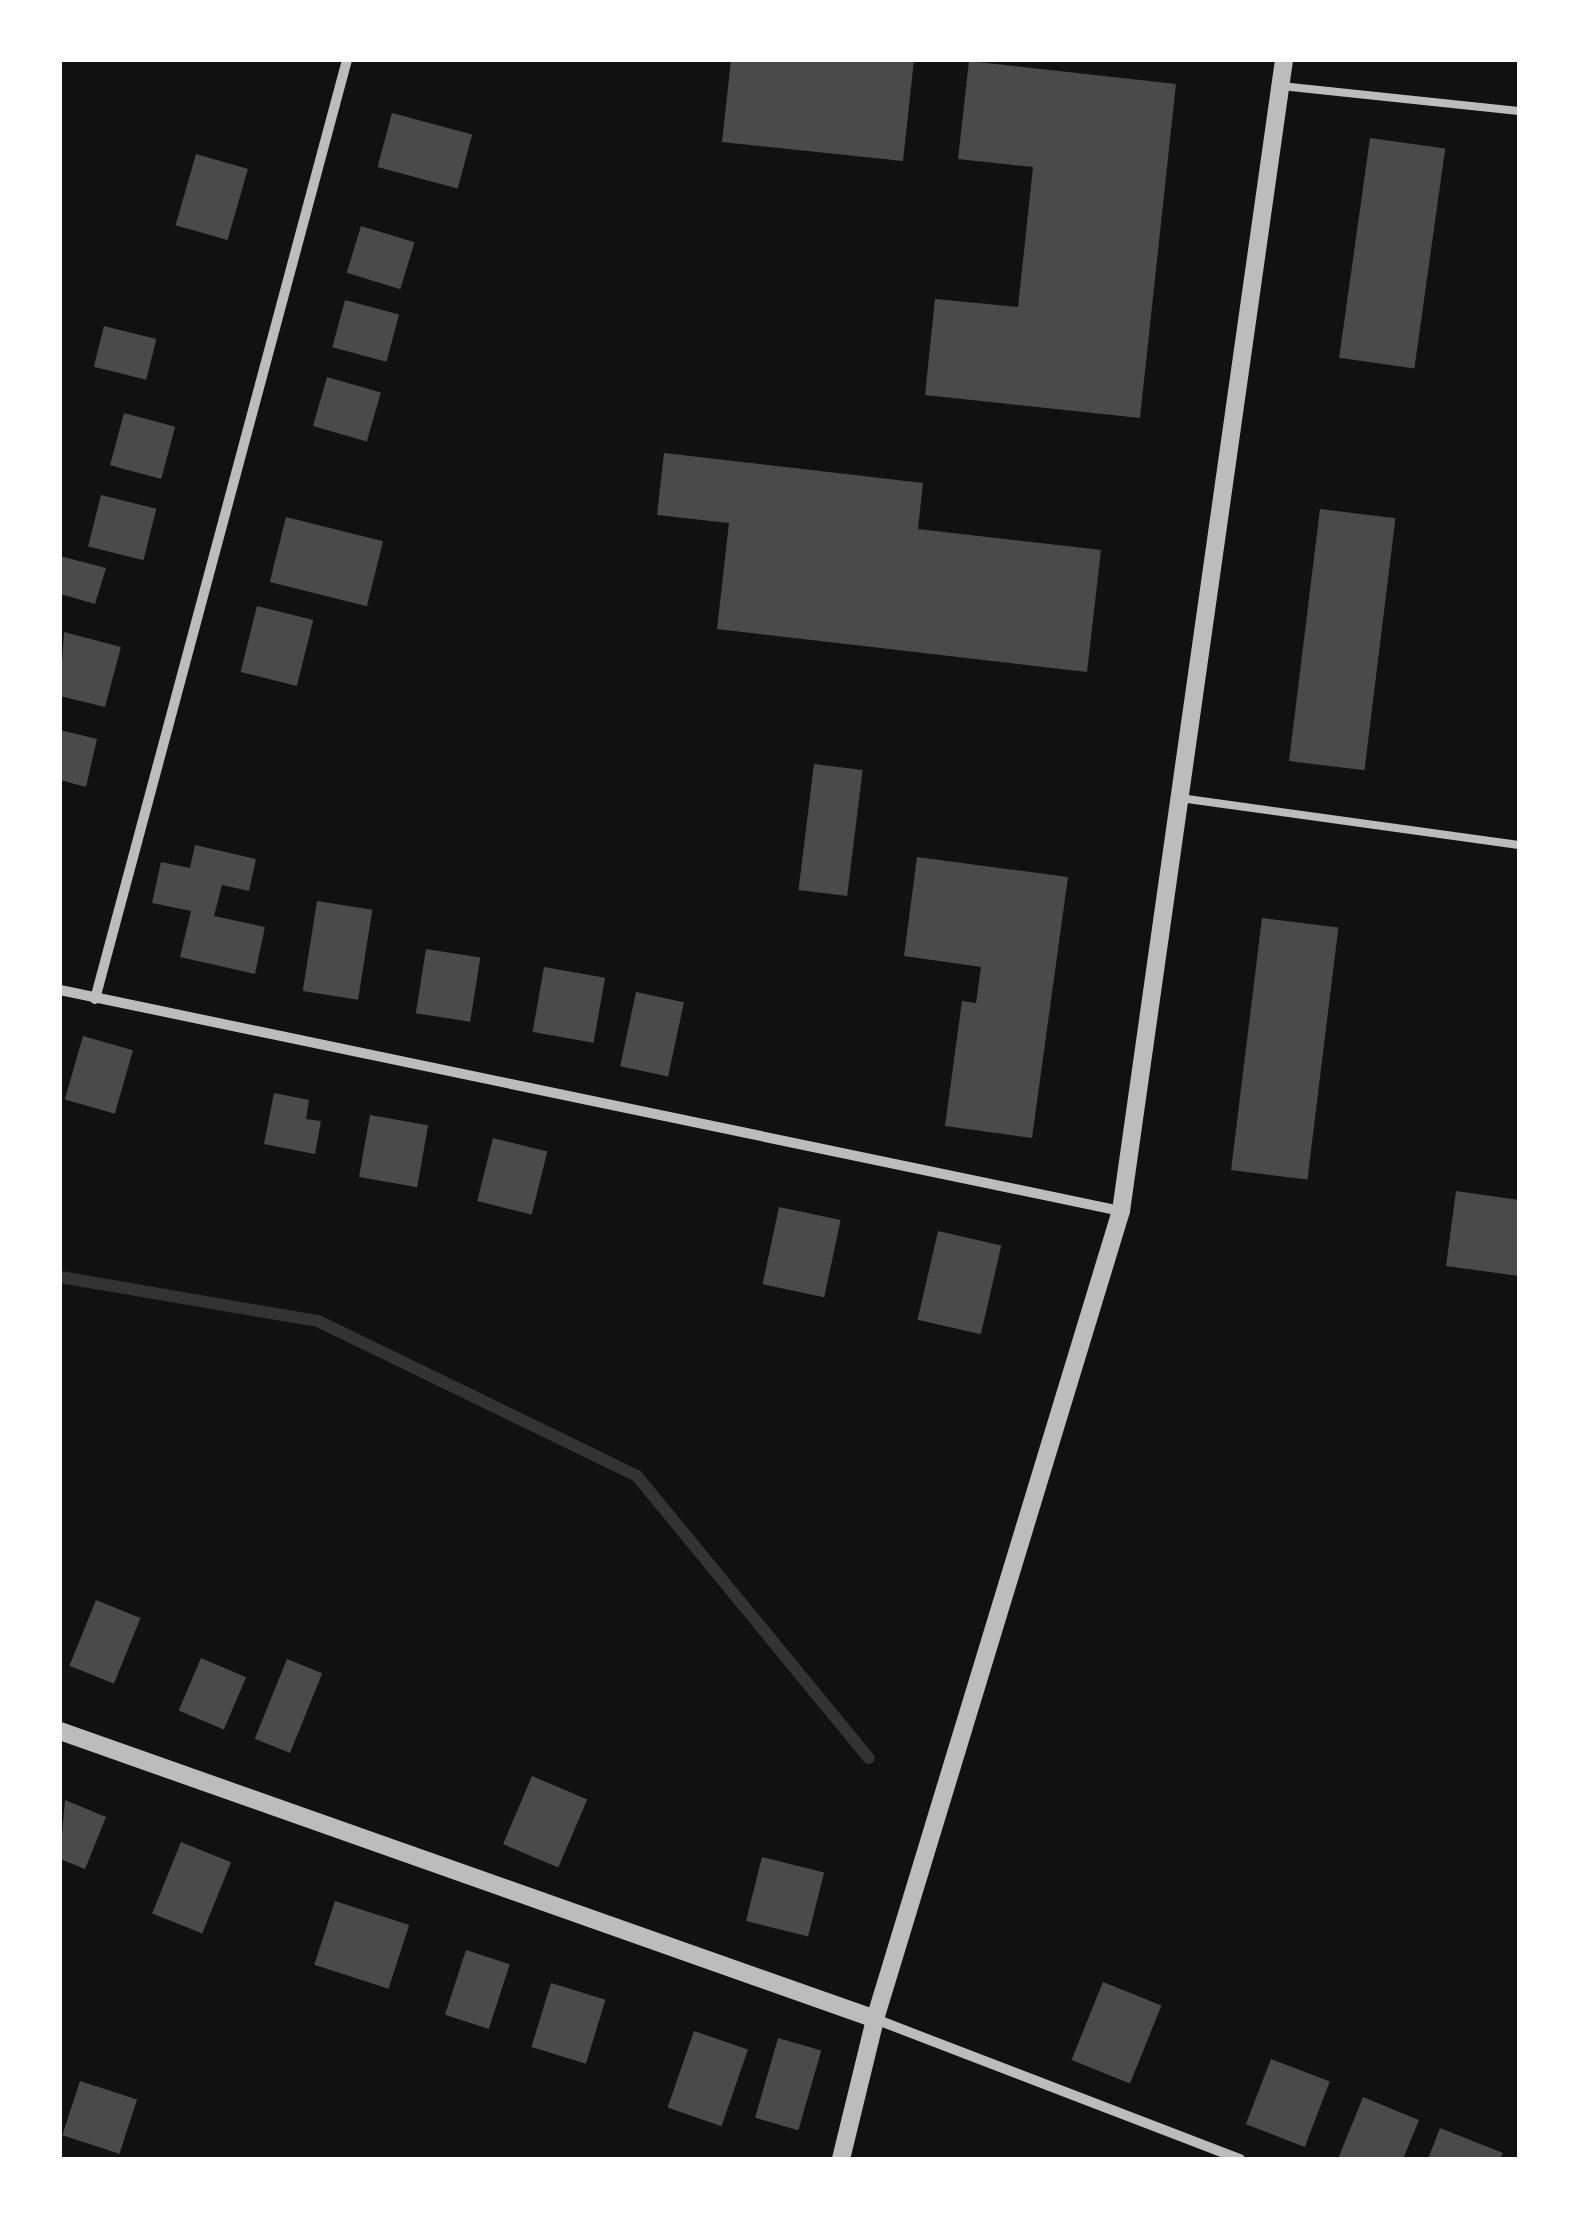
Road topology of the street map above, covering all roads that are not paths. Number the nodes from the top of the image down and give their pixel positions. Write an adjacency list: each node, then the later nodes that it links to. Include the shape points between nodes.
1 (348, 60): 8 (street)
2 (1284, 60): 3 (street)
3 (1280, 86): 4 (lane); 5 (street)
4 (1519, 111)
5 (1180, 798): 6 (lane); 9 (street)
6 (1519, 845)
7 (60, 990): 8 (street)
8 (95, 999): 9 (street)
9 (1121, 1211): 11 (street)
10 (60, 1731): 11 (street)
11 (875, 2019): 12 (street); 13 (street)
12 (841, 2159)
13 (1240, 2159)

